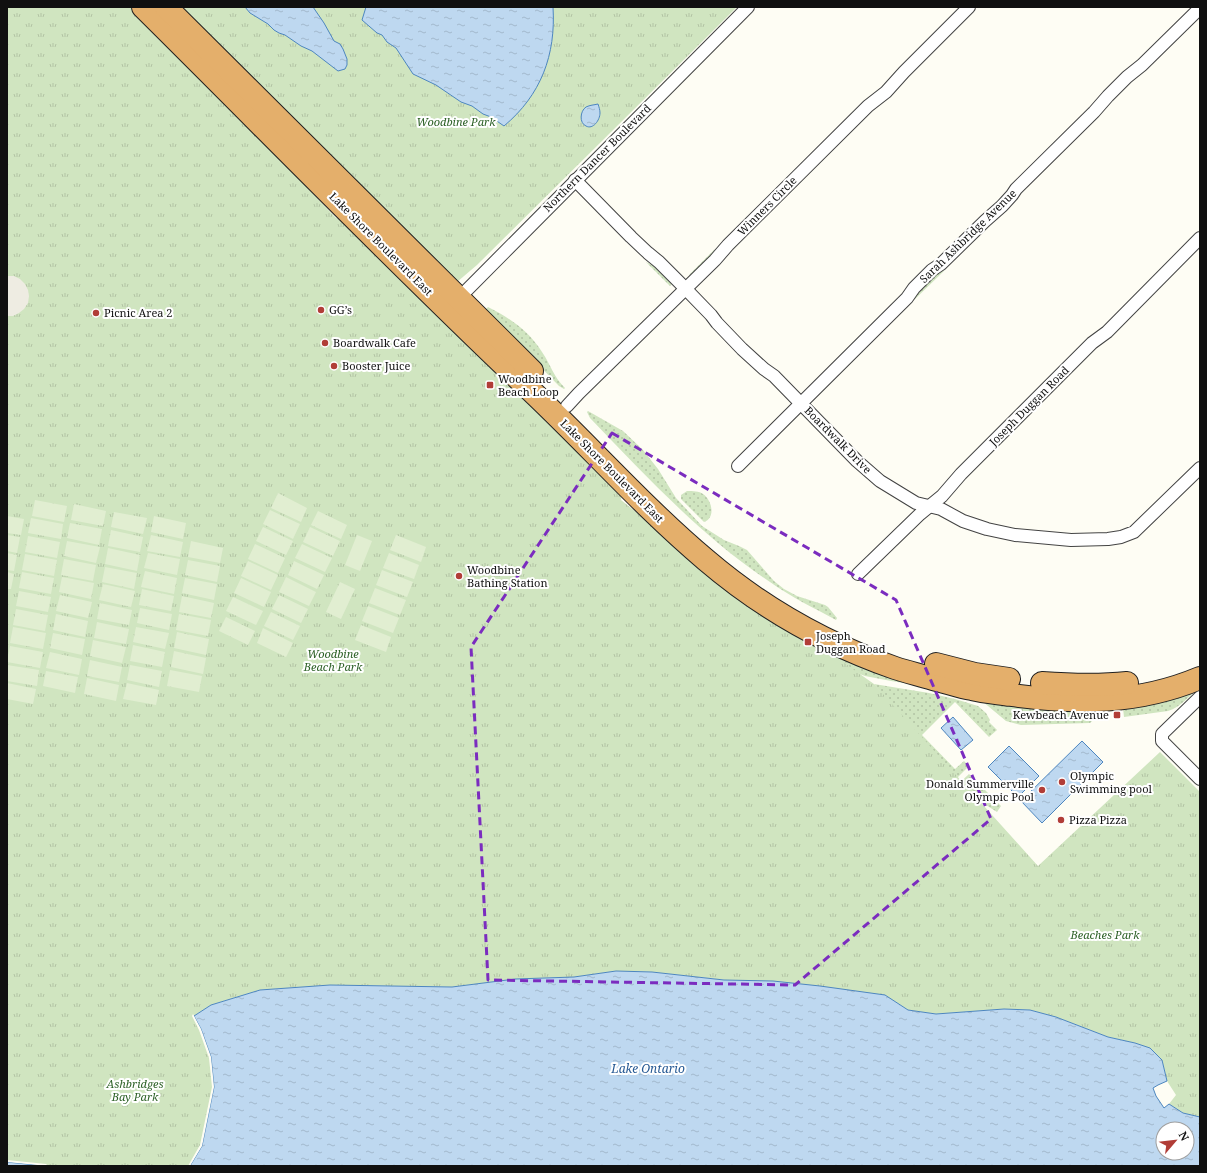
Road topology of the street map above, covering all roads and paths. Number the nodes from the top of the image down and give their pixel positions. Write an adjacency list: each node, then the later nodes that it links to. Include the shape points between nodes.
1 (143, 7): 9 (highway, Lake Shore Boulevard East)
2 (166, 7): 9 (highway, Lake Shore Boulevard East)
3 (748, 7): 6 (street, Northern Dancer Boulevard)
4 (969, 7): 8 (street, Winners Circle)
5 (1200, 8): 10 (street, Sarah Ashbridge Avenue, via 1108,96 1002,206 932,270)
6 (575, 180): 8 (street, Boardwalk Drive); 9 (street, Northern Dancer Boulevard)
7 (1200, 238): 14 (street, Joseph Duggan Road)
8 (686, 289): 10 (street, Boardwalk Drive, via 742,349); 11 (street, Winners Circle)
9 (453, 304): 11 (highway, Lake Shore Boulevard East); 17 (highway, Lake Shore Boulevard East, via 560,418 661,520 706,561 767,606 831,642 897,669 971,689 1022,696 1075,700 1138,697)
10 (801, 403): 12 (street, Sarah Ashbridge Avenue); 14 (street, Boardwalk Drive, via 832,437 880,481 916,503)
11 (567, 406): 16 (highway, Lake Shore Boulevard East, via 687,526 753,581 820,622 868,643 904,656 975,674 1073,685 1140,681)
12 (738, 466)
13 (1200, 468): 14 (street, Boardwalk Drive, via 1134,532 1108,539 1071,540 1015,535 986,529)
14 (930, 506): 15 (street, Joseph Duggan Road)
15 (858, 574)
16 (1200, 662)
17 (1200, 678)
18 (1200, 698): 19 (street, via 1162,734 1162,741)
19 (1200, 779)

